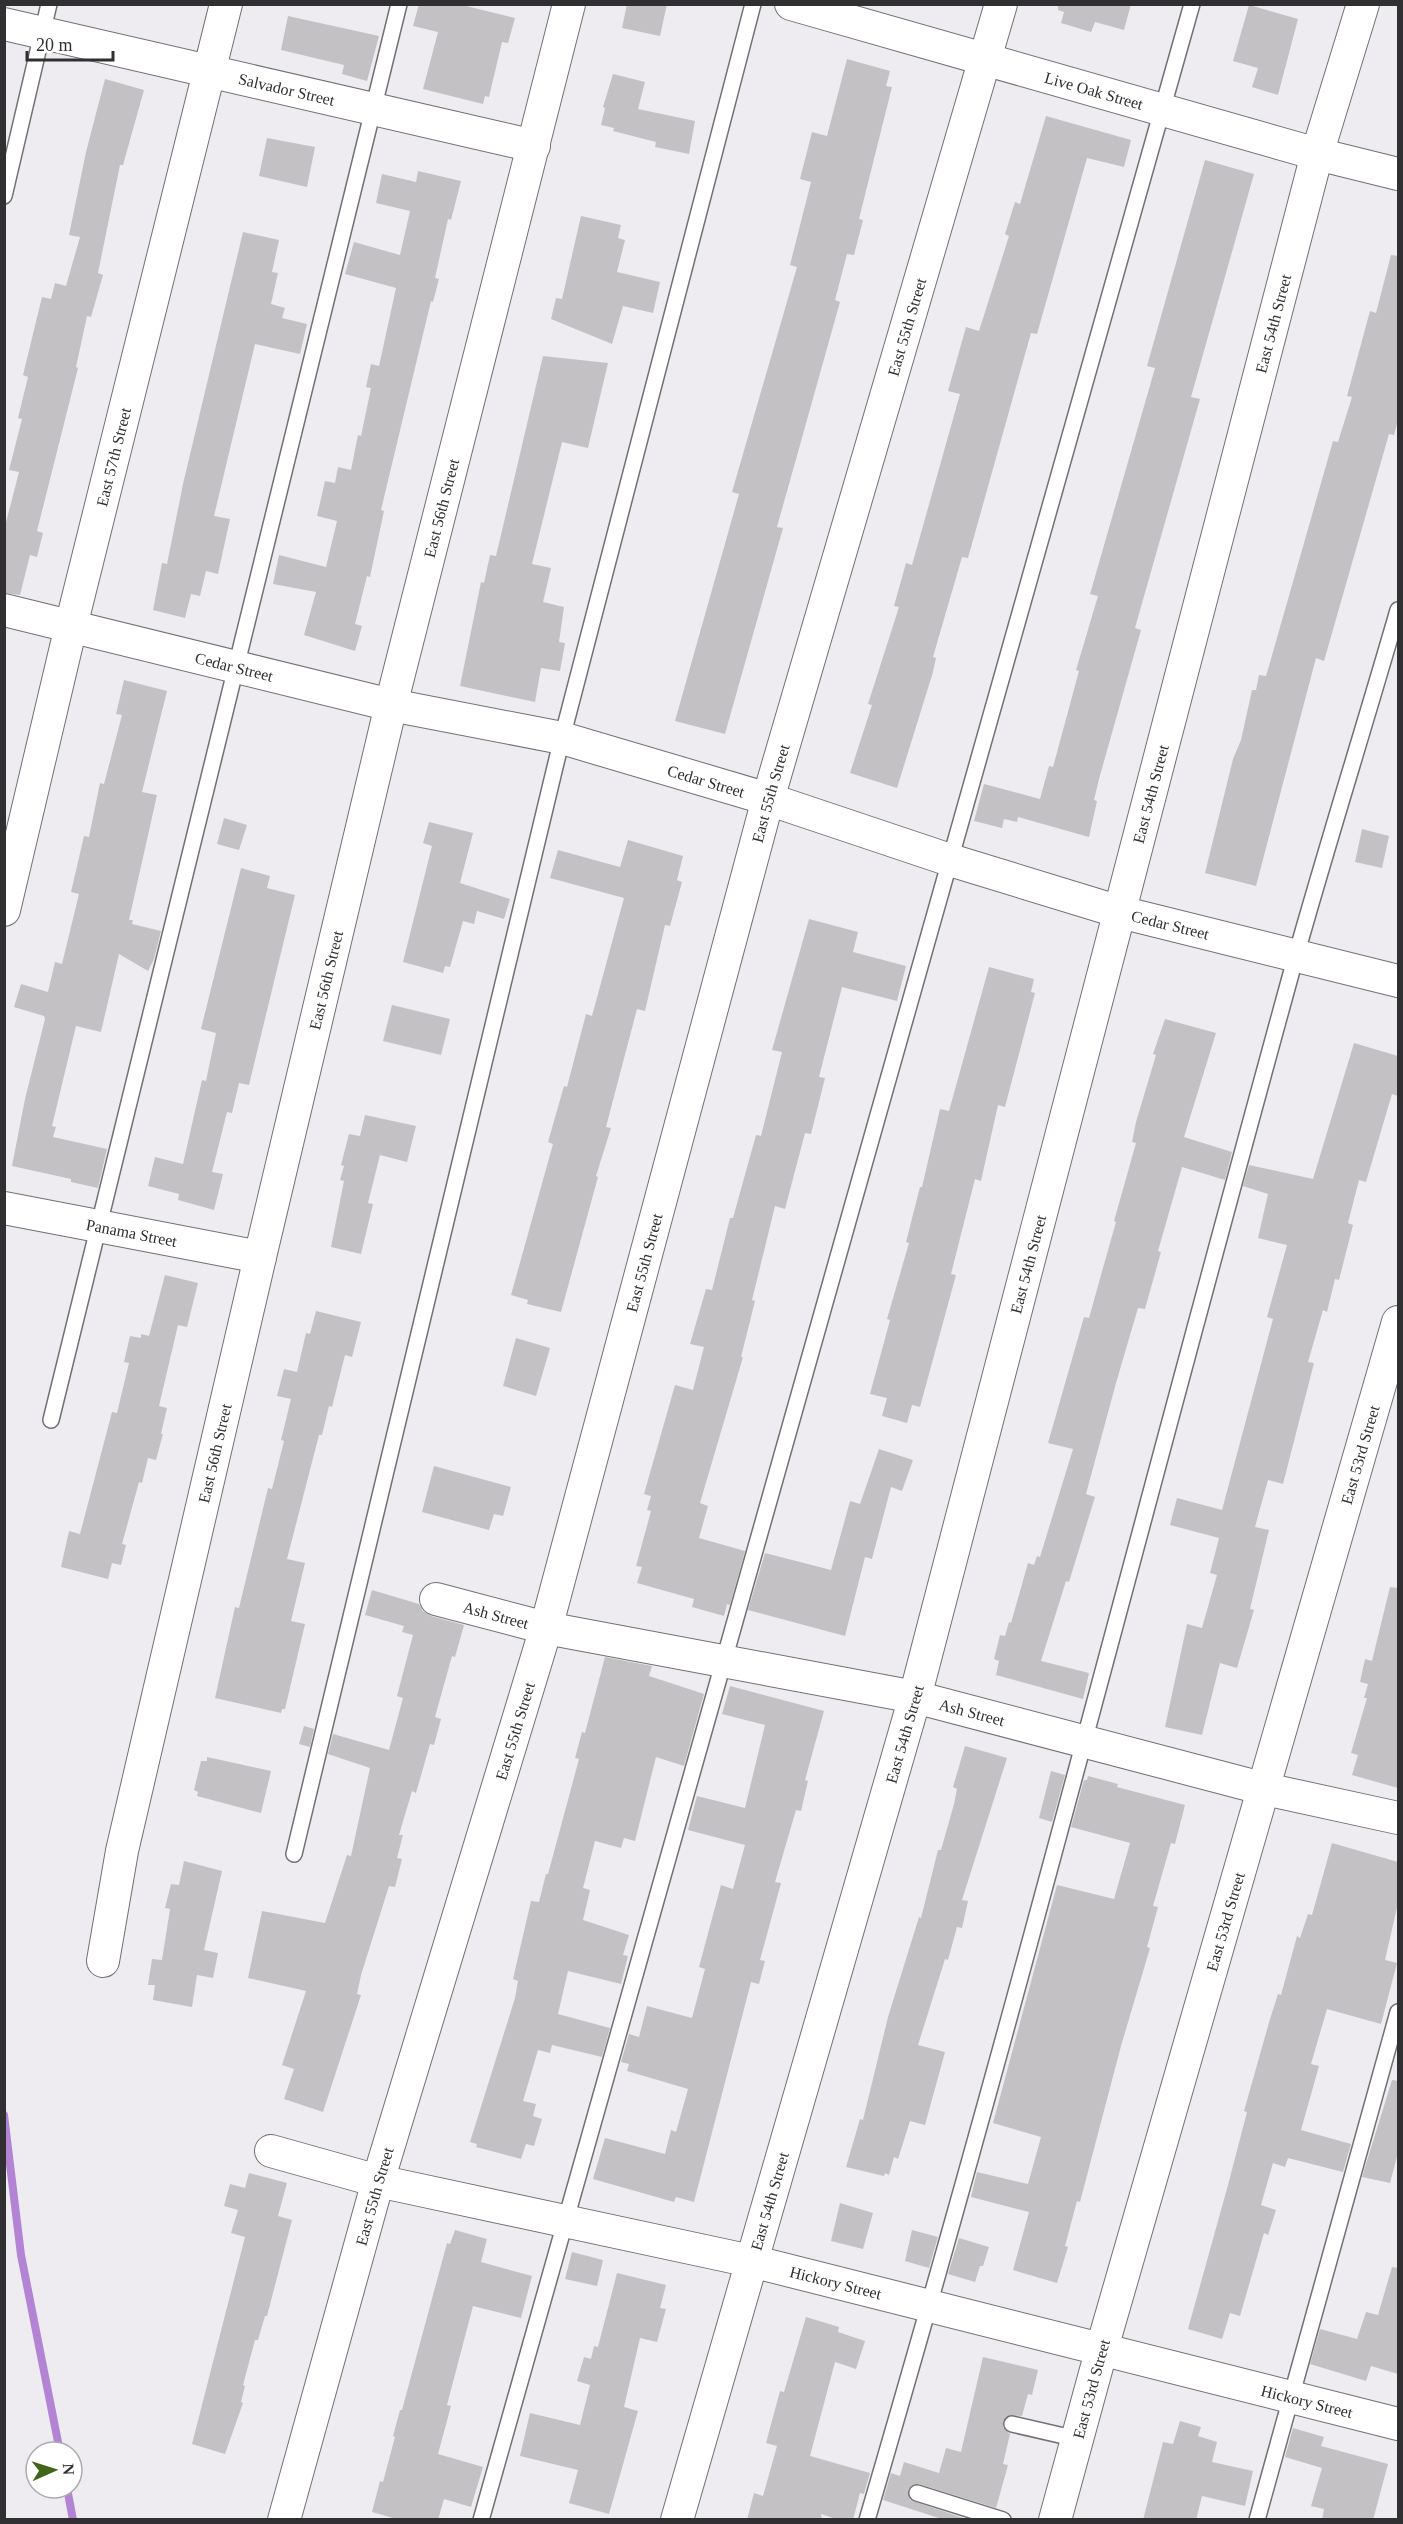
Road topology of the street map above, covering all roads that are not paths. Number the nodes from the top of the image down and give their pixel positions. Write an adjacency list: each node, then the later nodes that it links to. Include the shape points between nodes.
1 (226, 4): 12 (street, East 57th Street)
2 (399, 4): 13 (lane)
3 (569, 4): 15 (street, East 56th Street)
4 (753, 4): 24 (lane)
5 (791, 4): 11 (street, Live Oak Street)
6 (1000, 4): 11 (street, East 55th Street)
7 (1192, 4): 14 (lane)
8 (1363, 4): 16 (street, East 54th Street)
9 (45, 19): 10 (street, Salvador Street); 12 (street, Salvador Street); 18 (lane)
10 (4, 24)
11 (986, 59): 14 (street, Live Oak Street); 25 (street, East 55th Street)
12 (209, 72): 13 (street, Salvador Street); 21 (street, East 57th Street)
13 (373, 108): 15 (street, Salvador Street); 22 (lane)
14 (1161, 110): 16 (street, Live Oak Street); 26 (lane)
15 (534, 146): 23 (street, East 56th Street)
16 (1317, 154): 17 (street, Live Oak Street); 28 (street, East 54th Street)
17 (1398, 174)
18 (4, 196)
19 (4, 610): 21 (street, Cedar Street)
20 (1398, 610): 29 (lane)
21 (71, 626): 22 (street, Cedar Street); 27 (street, East 57th Street)
22 (236, 666): 23 (street, Cedar Street); 32 (lane)
23 (391, 705): 24 (street, Cedar Street); 33 (street, East 56th Street)
24 (562, 738): 25 (street, Cedar Street); 43 (lane)
25 (768, 799): 26 (street, Cedar Street); 37 (street, East 55th Street)
26 (950, 860): 28 (street, Cedar Street); 38 (lane)
27 (4, 910)
28 (1120, 912): 29 (street, Cedar Street); 39 (street, East 54th Street)
29 (1296, 956): 30 (street, Cedar Street); 40 (lane)
30 (1398, 981)
31 (4, 1208): 32 (street, Panama Street)
32 (98, 1226): 33 (street, Panama Street); 35 (lane)
33 (260, 1257): 44 (street, East 56th Street, via 122,1851)
34 (1398, 1323): 41 (street, East 53rd Street)
35 (51, 1420)
36 (436, 1599): 37 (street, Ash Street)
37 (546, 1628): 38 (street, Ash Street); 47 (street, East 55th Street)
38 (723, 1661): 39 (street, Ash Street); 48 (lane)
39 (915, 1697): 40 (street, Ash Street); 49 (street, East 54th Street)
40 (1085, 1741): 41 (street, Ash Street); 50 (lane)
41 (1265, 1789): 42 (street, Ash Street); 51 (street, East 53rd Street)
42 (1398, 1818)
43 (294, 1854)
44 (103, 1961)
45 (1398, 2012): 52 (lane)
46 (271, 2151): 47 (street, Hickory Street)
47 (378, 2181): 48 (street, Hickory Street); 57 (street, East 55th Street)
48 (564, 2221): 49 (street, Hickory Street); 58 (lane)
49 (751, 2261): 50 (street, Hickory Street); 59 (street, East 54th Street)
50 (930, 2306): 51 (street, Hickory Street); 60 (lane)
51 (1102, 2348): 52 (street, Hickory Street); 55 (street, East 53rd Street)
52 (1292, 2397): 54 (street, Hickory Street); 63 (lane)
53 (1012, 2424): 55 (lane)
54 (1398, 2424)
55 (1077, 2439): 62 (street, East 53rd Street)
56 (917, 2493): 61 (lane)
57 (284, 2520)
58 (481, 2520)
59 (677, 2520)
60 (867, 2520)
61 (1003, 2520)
62 (1055, 2520)
63 (1257, 2520)

